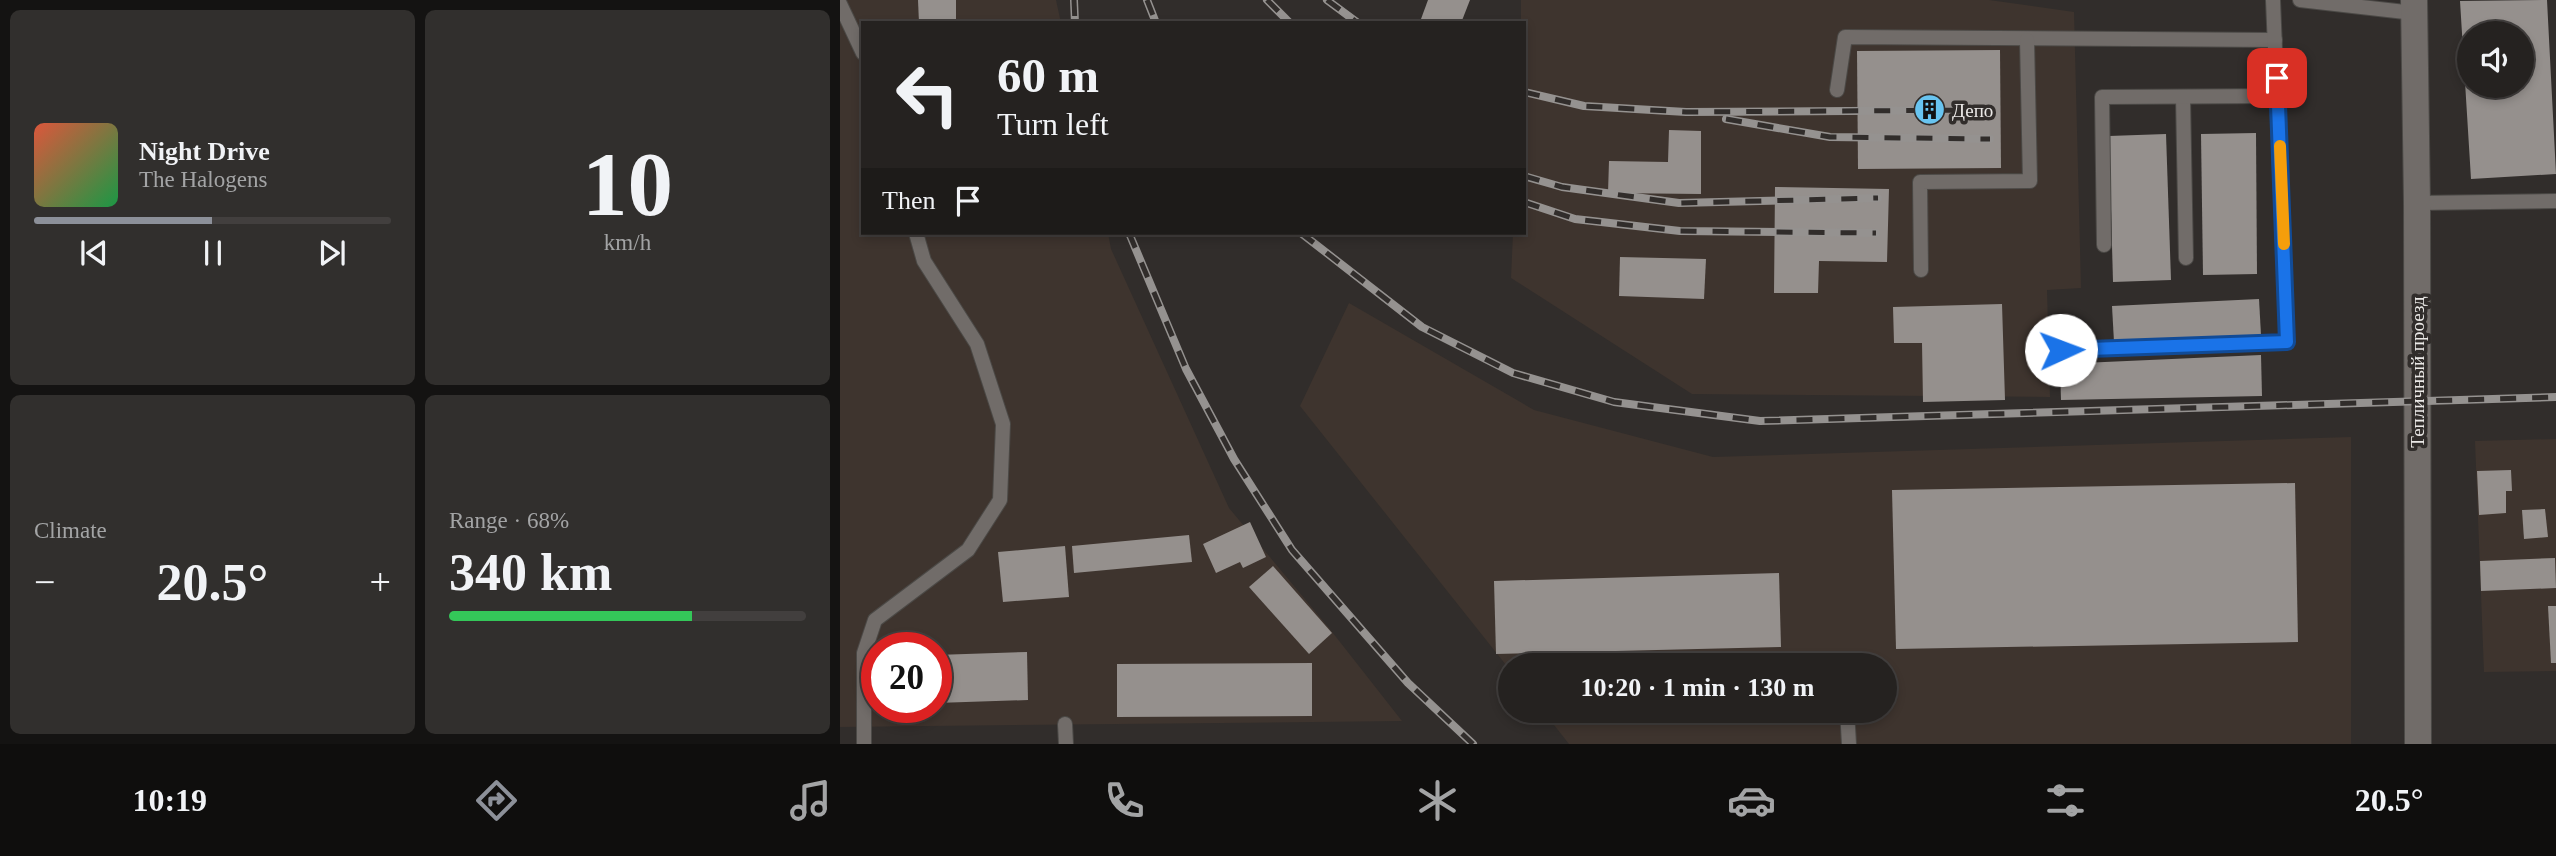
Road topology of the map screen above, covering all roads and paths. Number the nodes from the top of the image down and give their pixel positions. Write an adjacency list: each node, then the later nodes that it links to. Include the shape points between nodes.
1 (2273, 0): 6 (lane)
2 (2300, 0): 4 (lane)
3 (840, 4): 7 (lane)
4 (2414, 7): 12 (street, Тепличный проезд)
5 (2027, 40): 6 (lane); 8 (lane, via 1845,37); 16 (lane, via 2030,180 1920,182)
6 (2275, 40): 9 (lane)
7 (861, 48)
8 (1837, 90)
9 (2278, 96): 10 (lane); 17 (lane, via 2287,342)
10 (2183, 97): 14 (lane, via 2102,97); 15 (lane)
11 (2556, 201): 12 (lane)
12 (2417, 203): 23 (street, Тепличный проезд)
13 (917, 235): 20 (lane, via 924,261 977,344 1003,424 1000,500 968,550 875,620 864,653)
14 (2104, 245)
15 (2186, 258)
16 (1921, 270)
17 (2061, 350)
18 (1848, 723): 22 (lane)
19 (1065, 724): 21 (lane)
20 (864, 744)
21 (1066, 744)
22 (1849, 744)
23 (2418, 744)

